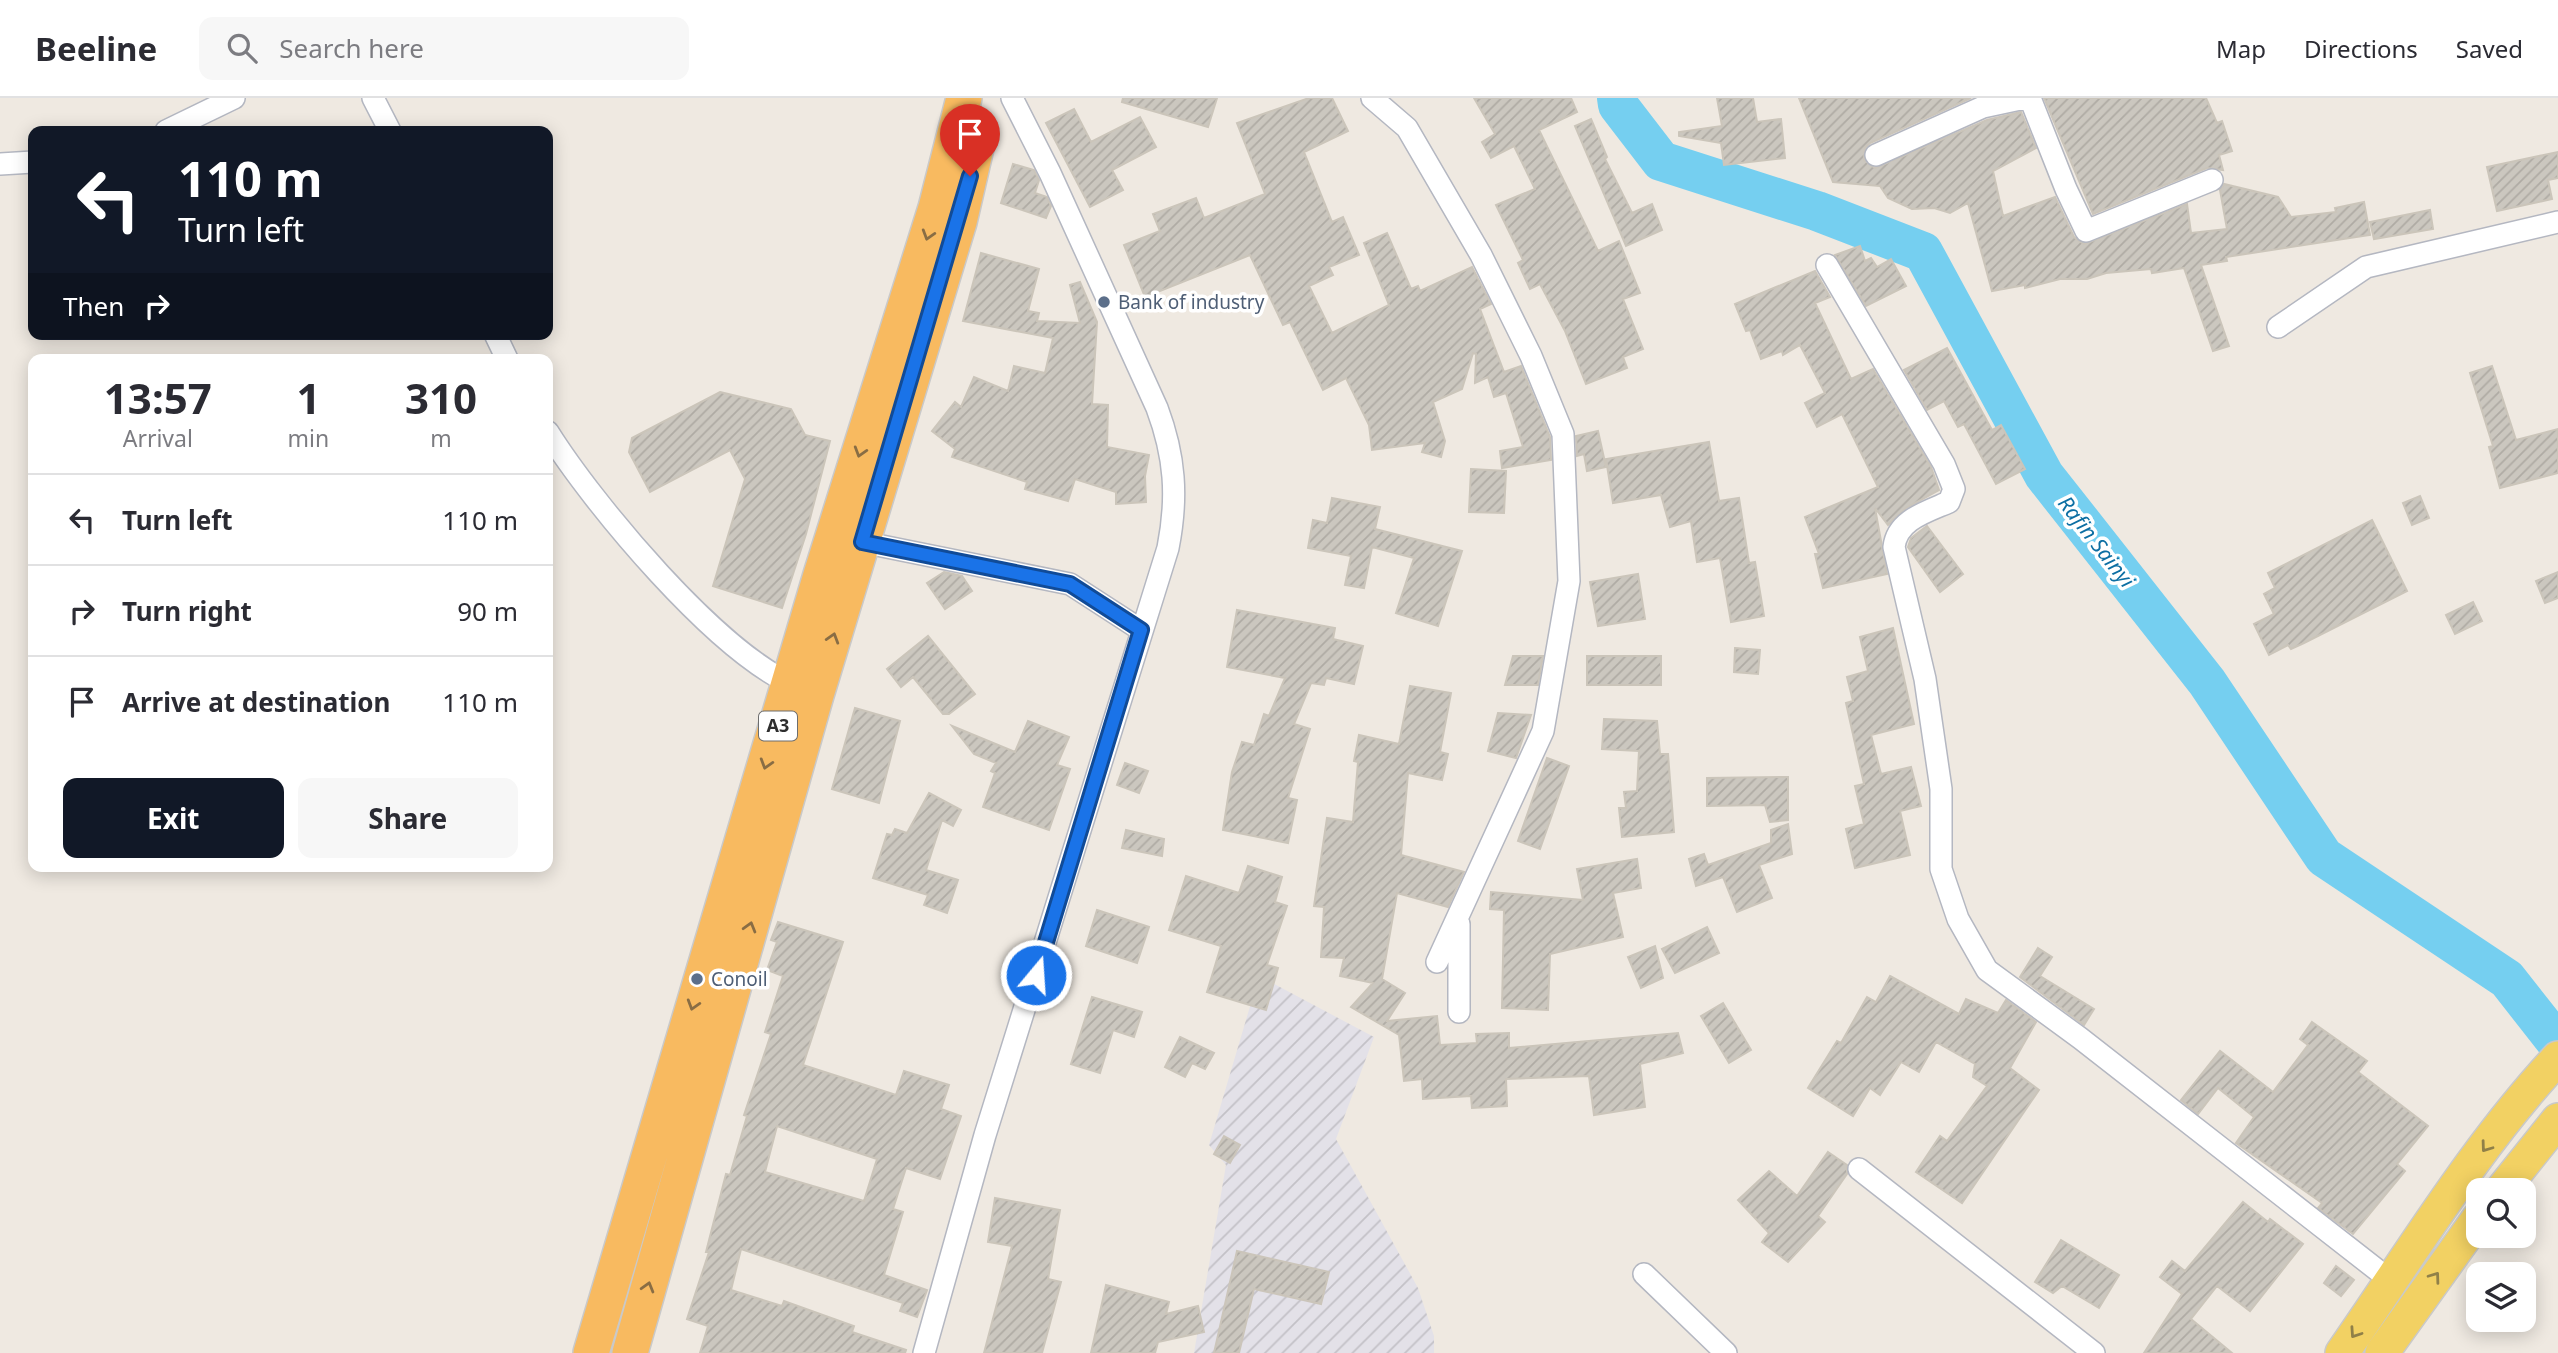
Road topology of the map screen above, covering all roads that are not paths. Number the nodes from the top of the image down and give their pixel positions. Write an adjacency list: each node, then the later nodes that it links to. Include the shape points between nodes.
1 (234, 98): 8 (street)
2 (373, 98): 9 (street)
3 (964, 98): 20 (highway, A3, one-way to 20)
4 (985, 98): 18 (highway, A3, via 959,222)
5 (1012, 98): 19 (street, via 1170,443 1175,476 1173,522)
6 (1372, 98): 21 (street, via 1407,128 1481,254 1563,434 1569,581 1543,731)
7 (2028, 98): 10 (street, via 1983,107); 13 (street, via 2086,230)
8 (176, 126)
9 (387, 126)
10 (1876, 155)
11 (28, 162): 12 (street)
12 (0, 164)
13 (2212, 180)
14 (2558, 222): 16 (street, via 2366,267)
15 (1827, 265): 30 (street, via 1944,464 1954,489 1949,502 1901,526 1894,547 1924,679 1939,776 1941,869 1963,929 1987,970)
16 (2278, 327)
17 (553, 439): 20 (street, via 601,507 659,572 750,657)
18 (862, 542): 19 (street, via 1070,584); 20 (highway, A3, one-way to 18)
19 (1141, 630): 33 (street, via 985,1135)
20 (803, 689): 31 (highway, A3, one-way to 31); 32 (highway, A3, one-way to 20)
21 (1459, 918): 22 (street); 23 (street)
22 (1437, 962)
23 (1459, 1012)
24 (2558, 1058): 30 (main road, one-way to 30, via 2526,1092)
25 (2558, 1120): 27 (main road)
26 (1859, 1169): 35 (street)
27 (2512, 1178)
28 (2466, 1236): 37 (main road, one-way to 28)
29 (1644, 1274): 34 (street)
30 (2390, 1280): 36 (main road, one-way to 36)
31 (591, 1353)
32 (630, 1353)
33 (925, 1353)
34 (1726, 1353)
35 (2094, 1353)
36 (2342, 1353)
37 (2382, 1353)

